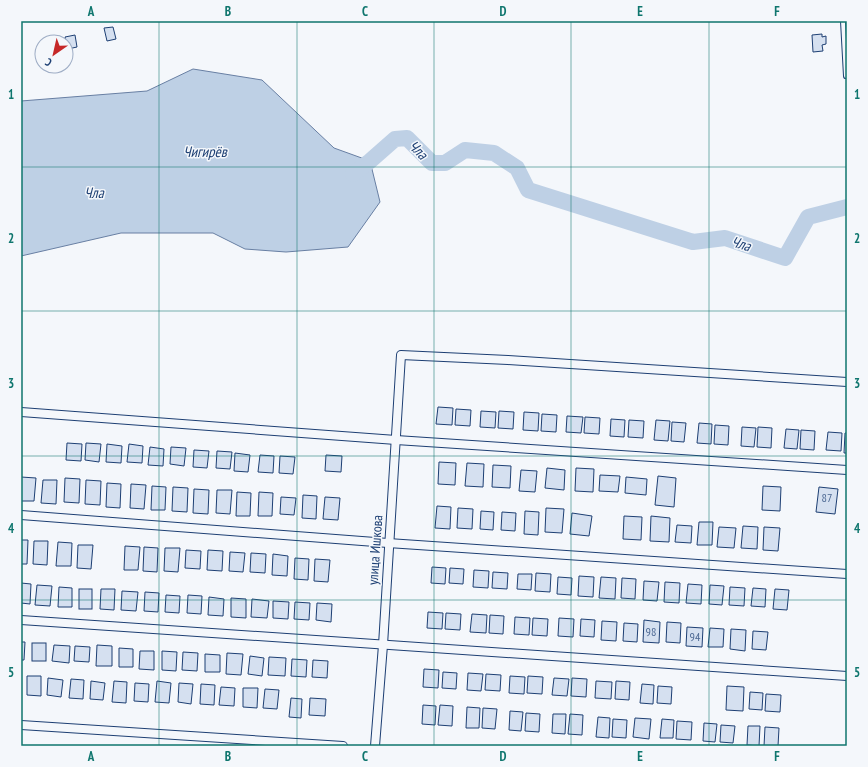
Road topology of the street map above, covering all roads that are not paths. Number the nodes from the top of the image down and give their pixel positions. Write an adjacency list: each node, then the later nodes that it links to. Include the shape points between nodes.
1 (843, 21): 2 (lane)
2 (846, 76)
3 (847, 382): 5 (street, улица Ишкова, via 401,355)
4 (21, 412): 5 (street)
5 (396, 440): 6 (street); 8 (street, улица Ишкова)
6 (847, 470)
7 (21, 515): 8 (street)
8 (388, 543): 9 (street); 11 (street, улица Ишкова)
9 (847, 574)
10 (21, 620): 11 (street)
11 (383, 645): 12 (street); 15 (street, улица Ишкова)
12 (847, 676)
13 (21, 725): 14 (street)
14 (343, 746)
15 (375, 746)

